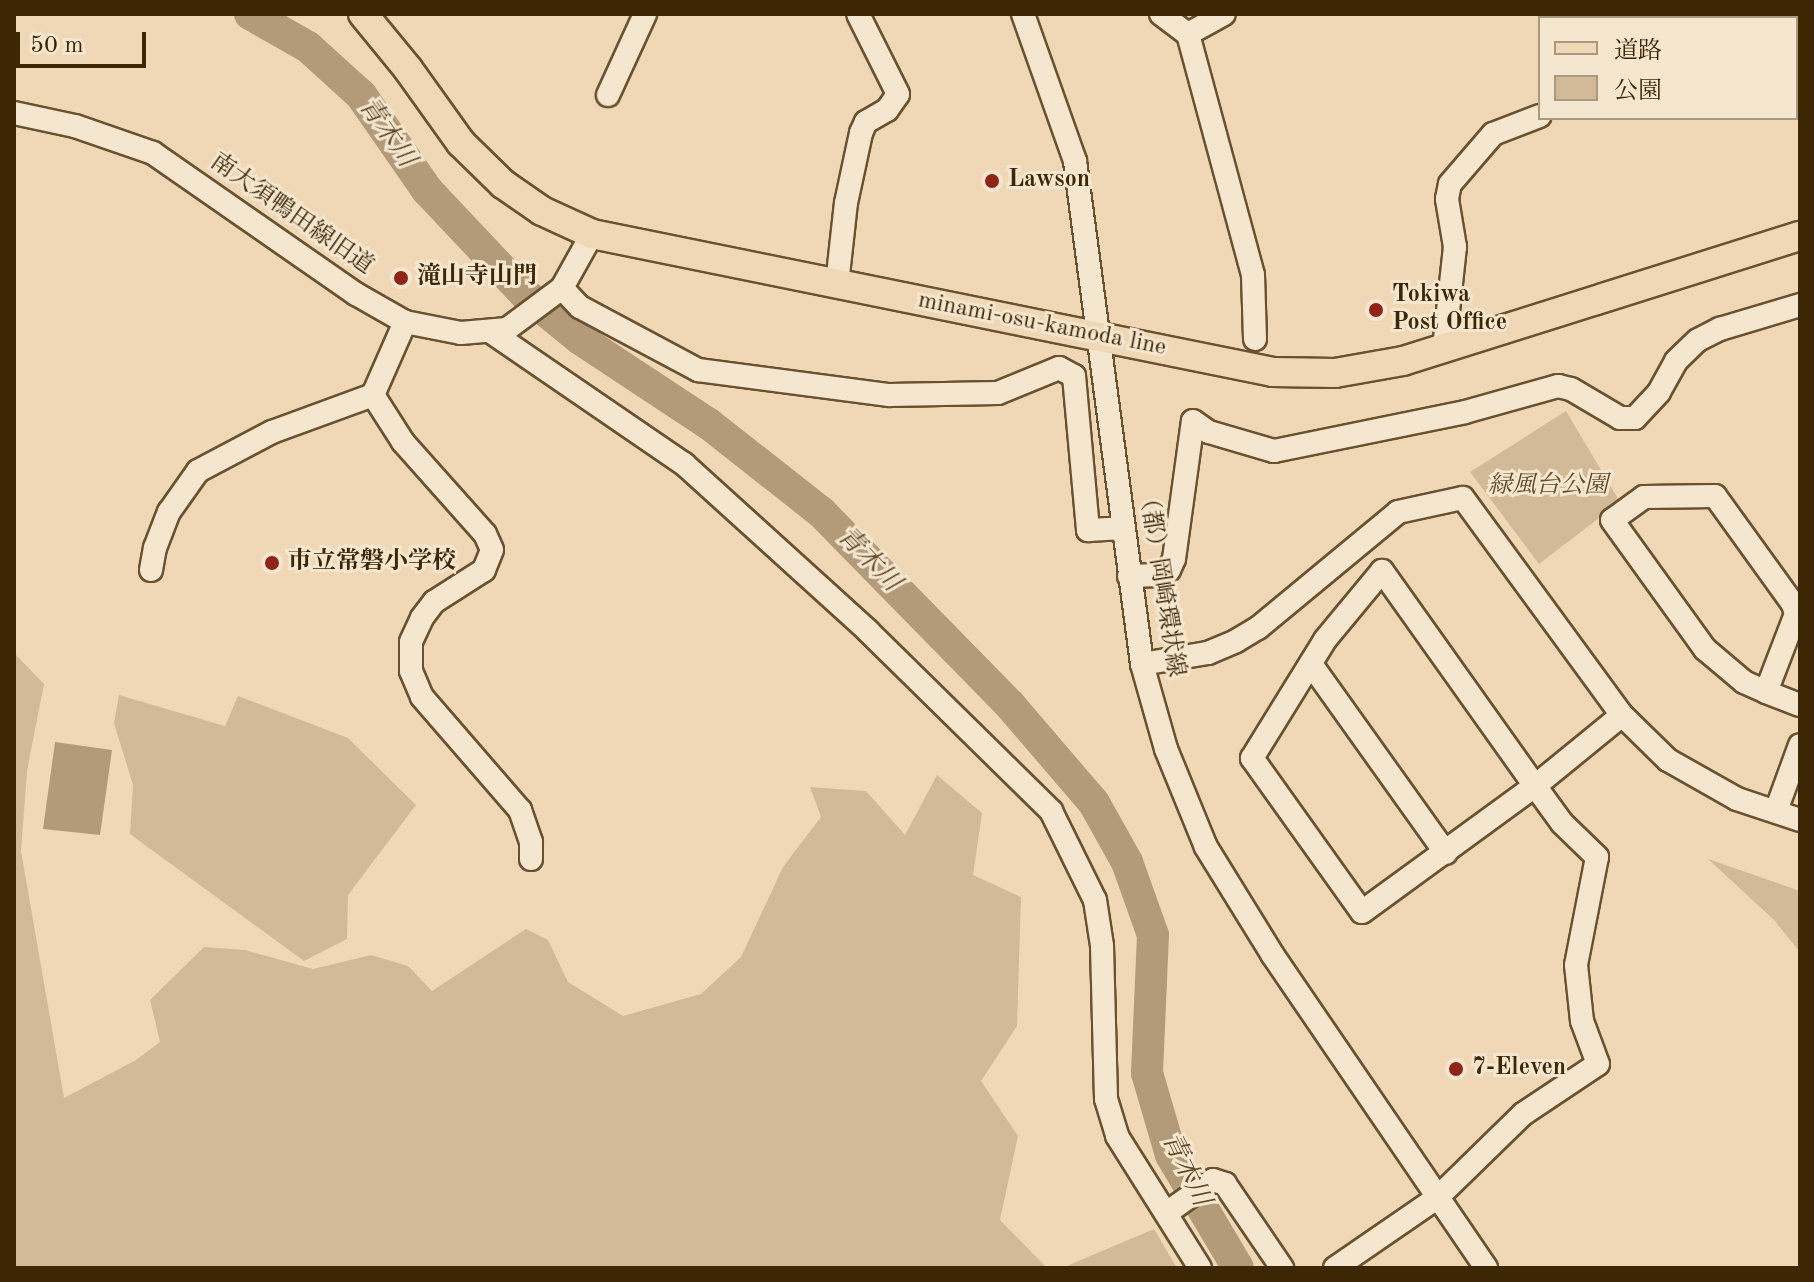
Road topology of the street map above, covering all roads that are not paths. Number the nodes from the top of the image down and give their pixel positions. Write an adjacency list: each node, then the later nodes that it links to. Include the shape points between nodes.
1 (363, 14): 11 (main road, minami-osu-kamoda line, via 461,143 503,184 542,211)
2 (645, 14): 8 (street)
3 (858, 14): 13 (street, via 898,94 861,133)
4 (1023, 14): 18 (street, （都）岡崎環状線, via 1075,161)
5 (1161, 14): 7 (street)
6 (1224, 14): 7 (street)
7 (1188, 34): 19 (street, via 1253,275)
8 (608, 95)
9 (14, 113): 16 (street, 南大須鴨田線旧道, via 75,126 153,153 356,294)
10 (1538, 117): 20 (street, via 1493,134 1450,184 1447,199 1455,247)
11 (592, 234): 13 (main road, minami-osu-kamoda line); 14 (street)
12 (1800, 236): 20 (main road, minami-osu-kamoda line)
13 (837, 284): 18 (main road, minami-osu-kamoda line)
14 (557, 291): 17 (street); 22 (street, via 698,370 889,395 998,393 1059,368 1074,376 1088,530)
15 (1795, 315): 24 (street, via 1720,329 1698,340 1635,418 1620,418 1558,386 1465,412 1274,451 1209,432 1193,421 1174,559 1160,575)
16 (405, 322): 17 (street, 南大須鴨田線旧道, via 461,333); 21 (street)
17 (499, 331): 38 (street, via 684,464 868,631 1051,811 1095,900 1102,946 1106,1099 1117,1136)
18 (1100, 336): 20 (main road, minami-osu-kamoda line, via 1273,372 1335,373); 22 (street, （都）岡崎環状線)
19 (1255, 339)
20 (1444, 348)
21 (373, 395): 23 (street, via 272,432 198,471 169,512); 36 (street, via 403,442 485,534 492,550 484,570 434,602 422,618 411,642 411,671 422,697 520,810)
22 (1124, 528): 24 (street, （都）岡崎環状線)
23 (151, 570)
24 (1129, 576): 26 (street, （都）岡崎環状線)
25 (1796, 601): 28 (street, via 1796,614); 28 (street, via 1715,496 1644,497 1612,520 1705,649 1744,682)
26 (1142, 664): 30 (street, via 1208,653 1236,641 1398,512 1463,498); 37 (street, （都）岡崎環状線, via 1166,749 1206,847)
27 (1311, 664): 32 (street, via 1382,571); 35 (street); 35 (street, via 1252,758 1334,873 1362,912)
28 (1766, 692): 29 (street)
29 (1800, 705)
30 (1622, 715): 32 (street); 33 (street, via 1690,775)
31 (1800, 745): 33 (street)
32 (1535, 786): 35 (street); 37 (street, via 1597,857 1576,965 1582,1021 1598,1064 1523,1114)
33 (1776, 811): 34 (street)
34 (1800, 820)
35 (1446, 853)
36 (531, 859)
37 (1437, 1198): 41 (street); 42 (street, （都）岡崎環状線)
38 (1172, 1210): 39 (street); 40 (street, via 1213,1180 1225,1184)
39 (1200, 1268)
40 (1282, 1268)
41 (1335, 1268)
42 (1486, 1268)

